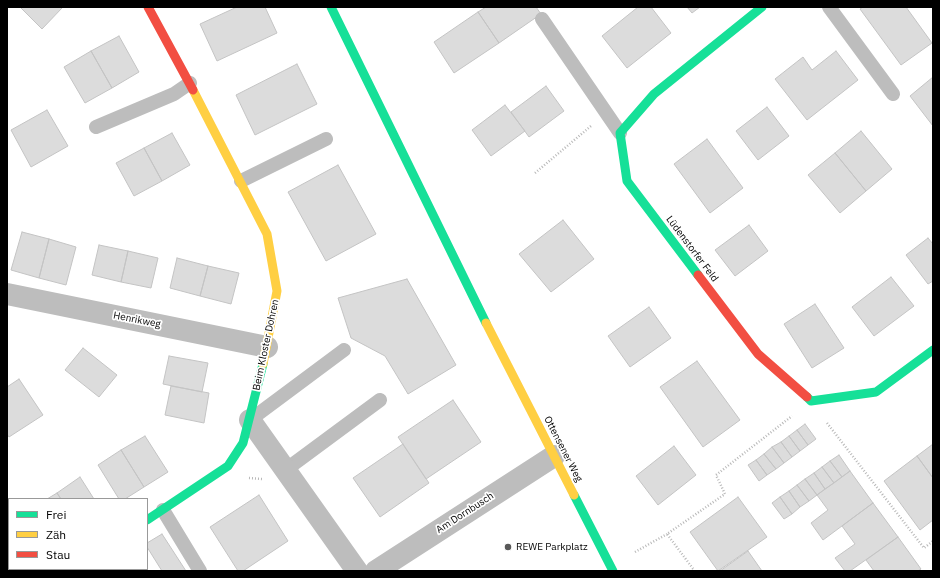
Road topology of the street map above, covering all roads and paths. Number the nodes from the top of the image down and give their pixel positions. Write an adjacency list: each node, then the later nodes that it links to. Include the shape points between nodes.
1 (148, 7): 6 (street, Beim Kloster Dohren)
2 (331, 7): 21 (street, Ottensener Weg)
3 (762, 7): 10 (street, via 654,94)
4 (829, 7): 7 (lane)
5 (542, 19): 8 (lane)
6 (190, 83): 9 (lane, via 174,94); 13 (street, Beim Kloster Dohren)
7 (893, 94)
8 (606, 113): 10 (lane); 12 (path)
9 (96, 127)
10 (620, 134): 19 (street, Lüdenstorfer Feld, via 627,181 758,354)
11 (326, 139): 13 (lane)
12 (535, 173)
13 (241, 181): 15 (street, Beim Kloster Dohren, via 267,234 277,291)
14 (7, 294): 15 (street, Henrikweg)
15 (267, 347): 20 (street, Beim Kloster Dohren)
16 (344, 350): 20 (lane)
17 (933, 350): 19 (street, via 876,392)
18 (380, 400): 23 (lane)
19 (811, 401): 26 (path, via 716,475 725,494); 27 (path, via 924,548)
20 (250, 420): 22 (street, Beim Kloster Dohren, via 243,443); 23 (street)
21 (554, 456): 31 (street, Am Dornbusch); 32 (street, Ottensener Weg)
22 (232, 460): 23 (path, via 245,478); 24 (street, Beim Kloster Dohren, via 228,466)
23 (276, 475): 30 (street)
24 (163, 510): 25 (street, Beim Kloster Dohren); 29 (lane)
25 (148, 519)
26 (667, 534): 28 (path); 33 (path)
27 (933, 541)
28 (635, 552)
29 (200, 571)
30 (356, 571)
31 (376, 571)
32 (613, 571)
33 (693, 571)

